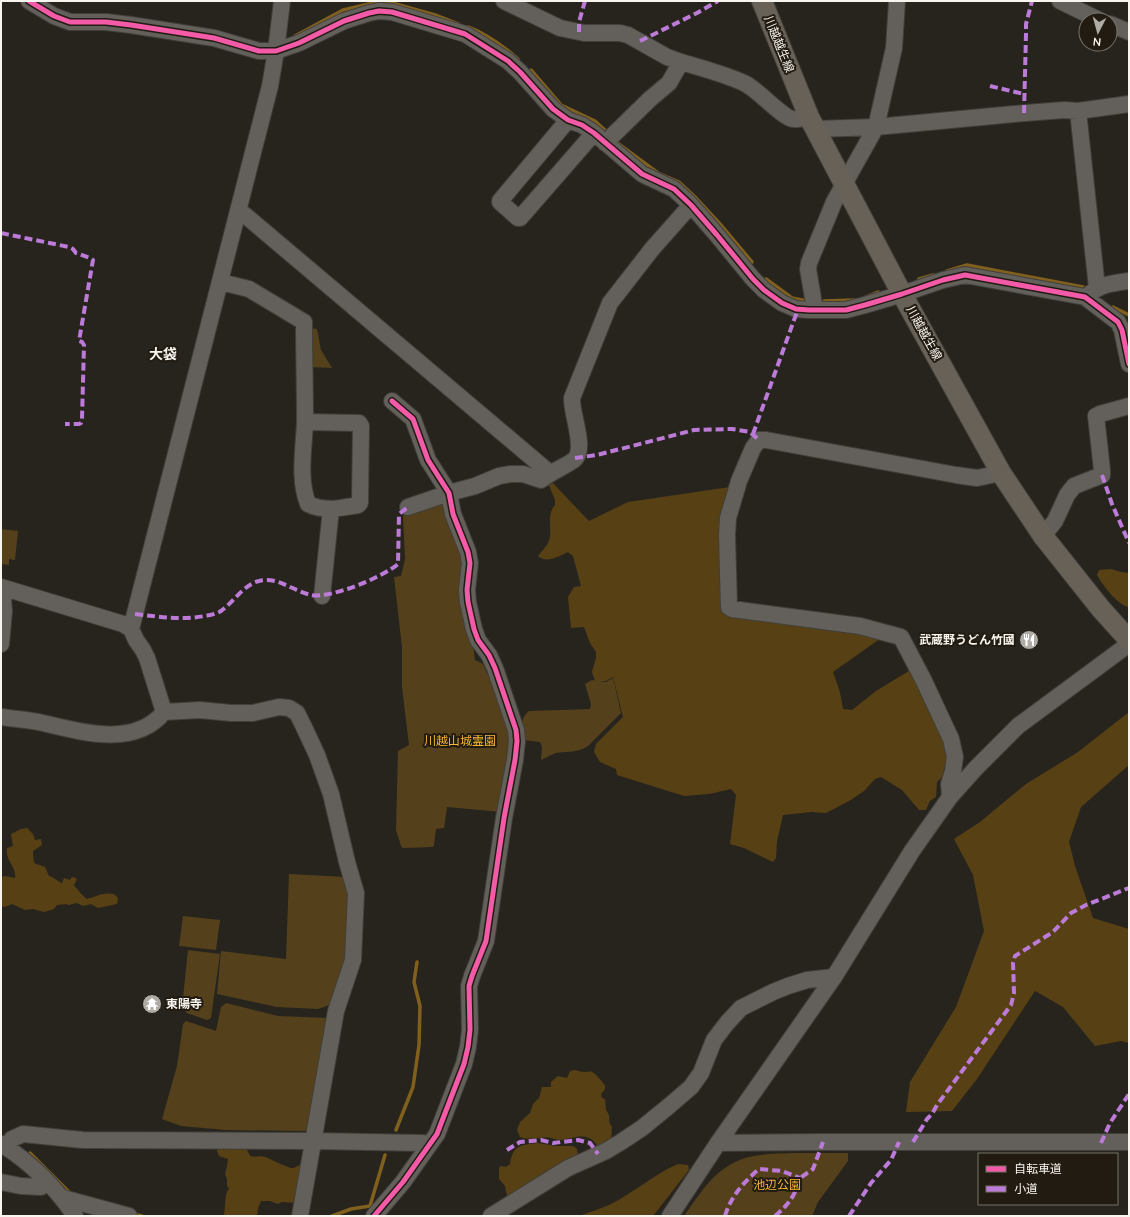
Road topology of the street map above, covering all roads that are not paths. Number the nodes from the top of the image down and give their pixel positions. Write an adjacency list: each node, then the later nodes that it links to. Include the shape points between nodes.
1 (29, 1): 10 (street, via 70,22 131,25 214,38 259,51)
2 (282, 1): 10 (street)
3 (504, 1): 11 (street, via 560,28 584,33 628,35)
4 (762, 1): 15 (main road, 川越越生線)
5 (897, 1): 16 (street, via 894,48)
6 (1060, 1): 7 (street)
7 (1083, 12)
8 (1118, 27): 9 (street)
9 (1129, 32)
10 (276, 51): 14 (street, via 358,16 379,11 392,12 465,34 508,61 553,109); 21 (street, via 270,86)
11 (681, 62): 15 (street, via 746,84 786,117); 18 (street, via 669,83 650,98)
12 (1129, 104): 13 (street)
13 (1078, 111): 16 (street, via 1064,110); 24 (street)
14 (568, 120): 17 (street); 17 (street, via 500,201 518,218)
15 (812, 123): 16 (street); 19 (main road, 川越越生線)
16 (876, 127): 19 (street)
17 (594, 133): 18 (street)
18 (605, 143): 20 (street, via 642,174 674,189)
19 (845, 184): 25 (main road, 川越越生線); 26 (street, via 834,202 809,263)
20 (692, 205): 26 (street, via 764,290 796,309); 31 (street, via 652,249 608,308 572,398 580,448 578,454 572,461)
21 (239, 210): 23 (street); 31 (street)
22 (1129, 281): 24 (street, via 1112,283)
23 (221, 282): 30 (street, via 249,289 304,322); 39 (street)
24 (1091, 292): 25 (street, via 965,275); 27 (street, via 1118,322)
25 (902, 294): 26 (street, via 846,310); 32 (main road, 川越越生線)
26 (815, 310)
27 (1129, 364)
28 (392, 400): 33 (street, via 414,418 428,460)
29 (1129, 406): 36 (street, via 1096,416 1102,475 1074,486 1055,521)
30 (305, 422): 35 (street, via 304,493 308,504); 35 (street, via 359,423 361,426 360,503)
31 (550, 473): 33 (street, via 541,480 523,474 499,476)
32 (1001, 473): 36 (main road, 川越越生線); 45 (street, via 977,478 759,440 738,481 728,518 729,607 860,626 901,637 951,738 955,758)
33 (449, 493): 34 (street); 50 (street, via 453,514 468,552 470,563 467,590 474,629 495,668 516,730 517,741 486,941 469,986 468,1047 445,1116)
34 (408, 507)
35 (331, 510): 38 (street)
36 (1043, 536): 40 (main road, 川越越生線, via 1100,609)
37 (2, 587): 39 (street, via 123,624); 41 (street, via 4,611)
38 (322, 596)
39 (131, 629): 43 (street, via 147,658)
40 (1129, 640)
41 (1, 644)
42 (1129, 644): 45 (street, via 1018,726)
43 (164, 712): 44 (street, via 140,729 96,735); 47 (street, via 200,710 253,713 289,708 297,713 317,755 331,794 346,862 356,893 353,960 336,1011 320,1092)
44 (1, 717)
45 (950, 797): 46 (street, via 912,851)
46 (834, 977): 49 (street); 59 (street, via 807,980 788,986 741,1008 714,1040 701,1073 691,1087 669,1106 621,1142 568,1168)
47 (314, 1141): 50 (street); 51 (street, via 91,1140 23,1134); 57 (street)
48 (1129, 1142): 49 (street)
49 (718, 1143): 60 (street)
50 (429, 1145): 58 (street, via 403,1182)
51 (4, 1146): 52 (street)
52 (46, 1181): 53 (street, via 41,1187); 54 (street)
53 (1, 1182)
54 (63, 1198): 55 (street); 56 (street)
55 (76, 1216)
56 (129, 1216)
57 (300, 1216)
58 (374, 1216)
59 (491, 1216)
60 (670, 1216)

